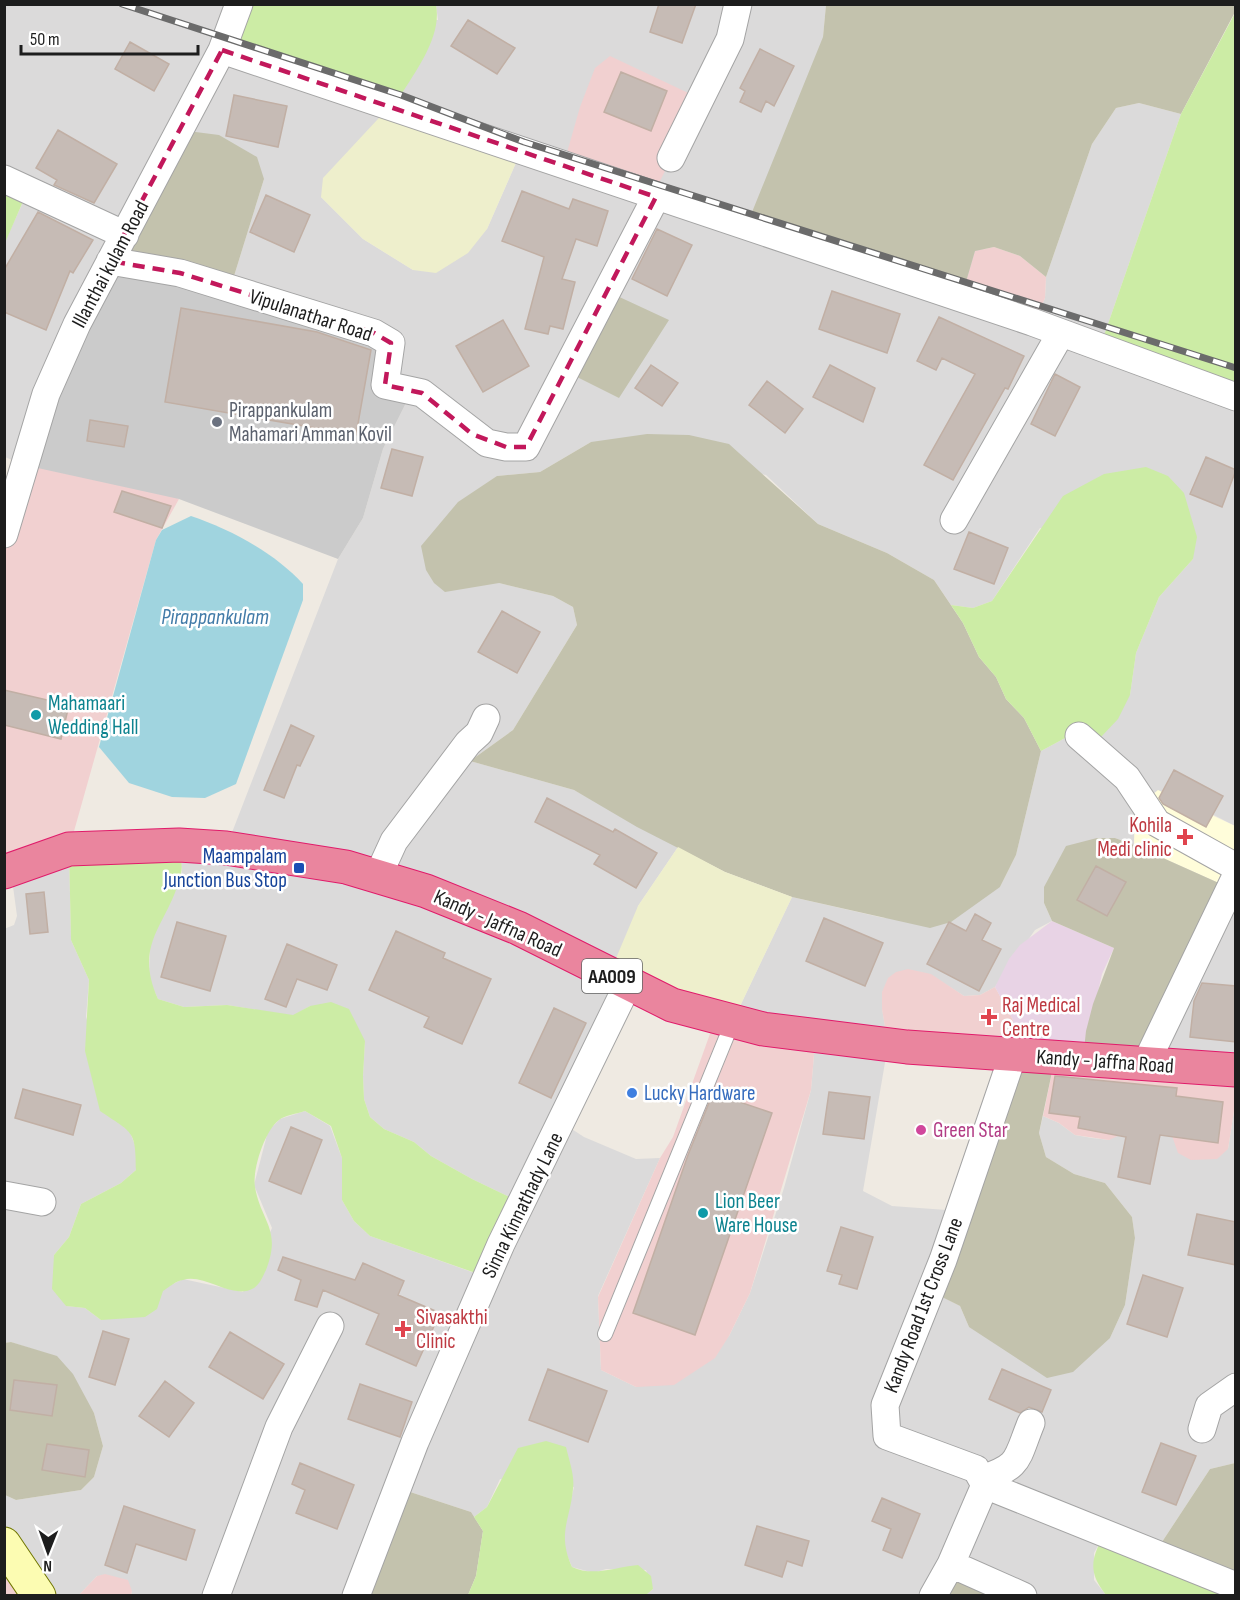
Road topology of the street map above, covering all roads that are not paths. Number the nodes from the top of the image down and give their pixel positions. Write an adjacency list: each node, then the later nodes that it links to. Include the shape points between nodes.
1 (239, 4): 3 (street, Illanthai kulam Road)
2 (738, 4): 4 (street, via 730,39)
3 (222, 50): 6 (street); 7 (street, Illanthai kulam Road)
4 (671, 158)
5 (4, 179): 7 (street)
6 (656, 197): 8 (street, Vipulanathar Road, via 526,447 487,443 422,393 386,385 391,343 374,333 180,273); 9 (street)
7 (125, 235): 8 (street, Illanthai kulam Road)
8 (110, 261): 11 (street, Illanthai kulam Road)
9 (1061, 333): 10 (street); 12 (street)
10 (1236, 397)
11 (14, 461): 13 (street, Illanthai kulam Road)
12 (954, 520)
13 (4, 534)
14 (486, 718): 19 (street, via 479,733 394,841)
15 (1079, 735): 16 (street, via 1127,777 1157,823)
16 (1236, 867)
17 (4, 872): 19 (highway, Kandy - Jaffna Road / AA009, via 69,849 179,845 226,848 346,867)
18 (1236, 876): 23 (street)
19 (377, 878): 20 (highway, Kandy - Jaffna Road / AA009, via 426,891 518,928)
20 (628, 984): 21 (highway, Kandy - Jaffna Road / AA009, via 672,1005); 38 (street, Sinna Kinnathady Lane, via 501,1244 415,1442)
21 (733, 1021): 22 (highway, Kandy - Jaffna Road / AA009, via 763,1029 890,1045); 28 (lane)
22 (1013, 1055): 23 (highway, Kandy - Jaffna Road / AA009); 32 (street, Kandy Road 1st Cross Lane, via 943,1260 885,1405 886,1436 976,1469)
23 (1146, 1063): 24 (highway, Kandy - Jaffna Road / AA009)
24 (1236, 1070)
25 (4, 1195): 26 (street)
26 (42, 1203)
27 (330, 1326): 37 (street, via 279,1427)
28 (605, 1334)
29 (1236, 1387): 31 (street, via 1209,1406)
30 (1031, 1423): 32 (street, via 1014,1464)
31 (1202, 1429)
32 (983, 1482): 34 (street); 35 (street)
33 (4, 1544): 36 (street)
34 (951, 1564): 39 (street); 40 (street)
35 (1236, 1586)
36 (39, 1596)
37 (216, 1596)
38 (356, 1596)
39 (933, 1596)
40 (1023, 1596)

